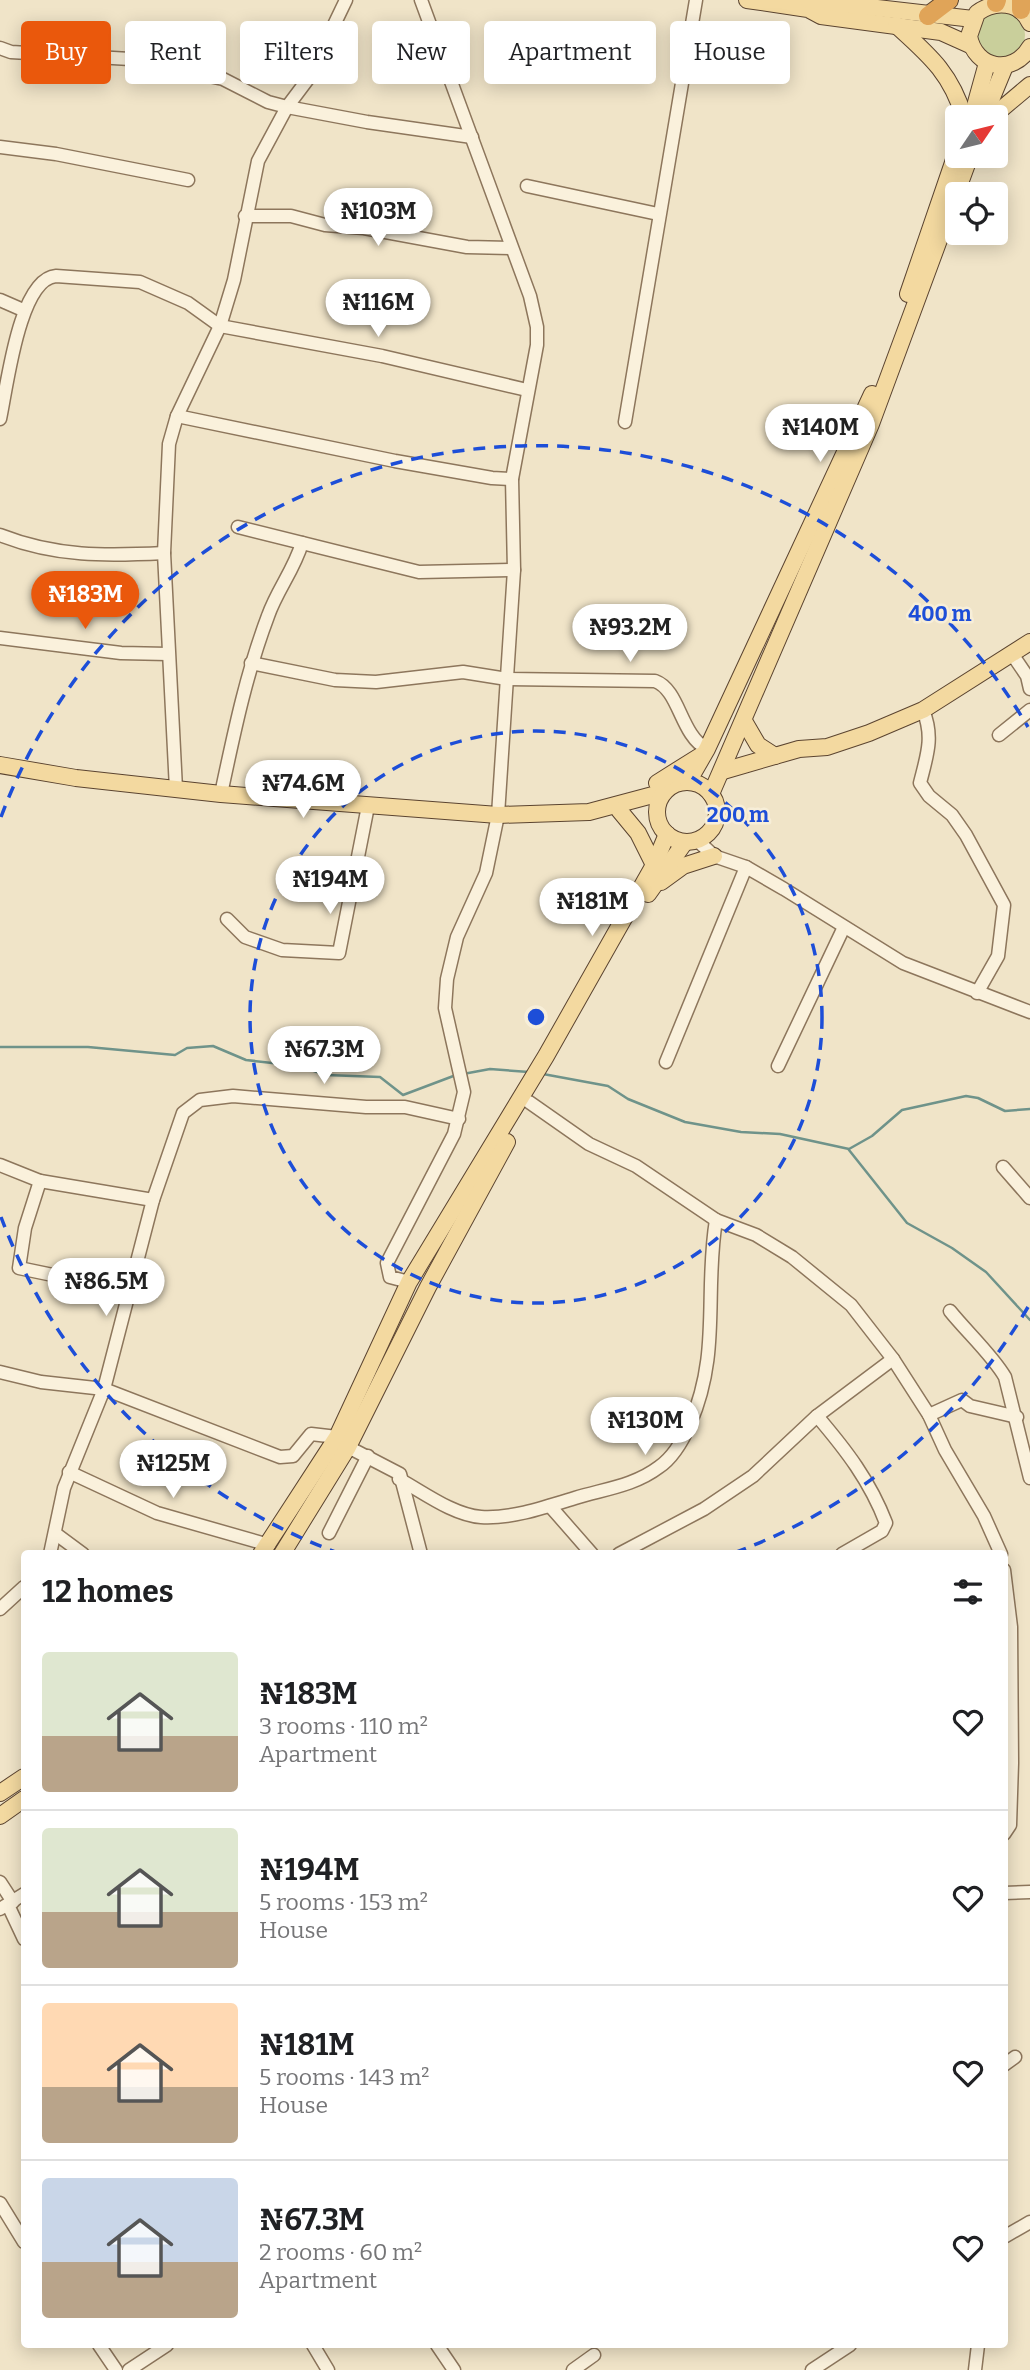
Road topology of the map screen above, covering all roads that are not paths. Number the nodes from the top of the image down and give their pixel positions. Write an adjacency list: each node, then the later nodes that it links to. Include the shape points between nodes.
1 (346, 0): 22 (street, via 308,79)
2 (421, 0): 23 (street)
3 (696, 0): 29 (street)
4 (747, 0): 11 (main road, via 808,9 821,16)
5 (808, 0): 9 (main road)
6 (949, 0): 9 (highway)
7 (996, 1): 8 (main road); 10 (main road)
8 (1026, 13)
9 (928, 16): 10 (main road)
10 (973, 19): 12 (main road)
11 (896, 25): 12 (main road, via 941,32); 18 (main road, via 951,81)
12 (970, 45): 16 (main road)
13 (1030, 47): 15 (main road)
14 (0, 48): 22 (street, via 130,59 223,79)
15 (1017, 62): 16 (main road); 20 (main road)
16 (986, 63): 19 (main road)
17 (1030, 85): 21 (main road)
18 (960, 105)
19 (975, 105)
20 (991, 105)
21 (1006, 105)
22 (287, 107): 23 (street); 30 (street, via 258,161)
23 (472, 137): 31 (street)
24 (0, 147): 27 (street)
25 (951, 168): 57 (main road, via 876,387)
26 (966, 168): 54 (main road, via 871,424)
27 (188, 180)
28 (527, 186): 29 (street)
29 (658, 214): 38 (street)
30 (245, 216): 31 (street, via 291,216 467,247); 34 (street)
31 (511, 248): 35 (street, via 537,327)
32 (0, 300): 33 (street)
33 (23, 304): 34 (street, via 47,276 140,282 188,303); 37 (street)
34 (220, 326): 35 (street); 36 (street)
35 (527, 390): 39 (street)
36 (177, 416): 39 (street, via 395,461); 43 (street, via 164,487)
37 (0, 419)
38 (625, 422)
39 (512, 478): 44 (street)
40 (238, 527): 42 (street)
41 (0, 535): 43 (street, via 66,554)
42 (302, 543): 44 (street, via 419,572); 49 (street)
43 (164, 553): 47 (street)
44 (514, 570): 50 (street)
45 (0, 638): 47 (street)
46 (1030, 642): 48 (main road)
47 (168, 654): 62 (street)
48 (1012, 654): 51 (street); 52 (main road)
49 (251, 663): 50 (street, via 335,680 376,682 463,672); 64 (street)
50 (508, 679): 57 (street, via 655,681 667,690 695,742); 67 (street)
51 (1030, 689)
52 (923, 710): 56 (main road, via 869,733); 77 (street, via 930,729 929,758 920,783 952,814 1004,905 998,957)
53 (1030, 710): 55 (street)
54 (744, 721): 58 (main road, via 751,738); 61 (main road)
55 (999, 735)
56 (810, 750): 58 (main road); 61 (main road, via 798,760)
57 (706, 751): 60 (main road); 66 (main road)
58 (775, 756): 61 (main road)
59 (0, 765): 62 (main road)
60 (688, 782): 61 (main road); 63 (main road)
61 (717, 782): 70 (main road, via 711,830)
62 (176, 789): 64 (main road)
63 (664, 792): 66 (main road); 68 (main road)
64 (221, 794): 65 (main road)
65 (368, 806): 67 (main road); 75 (street, via 339,953 282,950 245,937)
66 (617, 807): 67 (main road); 68 (main road); 72 (main road, via 638,833)
67 (498, 815): 83 (street, via 486,873 457,937 447,979 445,1008 464,1091)
68 (657, 817): 69 (main road)
69 (667, 834): 70 (main road); 72 (main road)
70 (692, 842): 71 (street); 74 (main road)
71 (713, 856): 73 (street); 74 (main road, via 683,866)
72 (654, 865): 79 (main road)
73 (746, 867): 76 (street); 80 (street)
74 (649, 893): 79 (main road)
75 (227, 919)
76 (844, 928): 77 (street, via 903,963); 81 (street)
77 (976, 993): 78 (street)
78 (1030, 1012)
79 (549, 1060): 82 (main road)
80 (666, 1062)
81 (778, 1066)
82 (527, 1099): 89 (street, via 589,1144 636,1166); 90 (main road); 99 (main road)
83 (459, 1119): 88 (street, via 405,1107 210,1097 183,1114); 90 (street, via 436,1173 387,1263 390,1277)
84 (0, 1165): 86 (street)
85 (1003, 1167): 87 (street)
86 (40, 1181): 88 (street); 91 (street, via 25,1228 19,1268)
87 (1030, 1198)
88 (153, 1200): 91 (street)
89 (716, 1220): 93 (street, via 757,1235 828,1285 851,1305); 104 (street, via 708,1374 679,1446 660,1467 632,1483)
90 (410, 1282): 99 (main road)
91 (130, 1291): 95 (street)
92 (950, 1311): 98 (street, via 997,1364)
93 (893, 1359): 96 (street); 97 (street)
94 (0, 1372): 95 (street)
95 (104, 1389): 99 (street, via 280,1457 293,1456 311,1434); 101 (street)
96 (929, 1415): 98 (street, via 962,1400); 115 (street)
97 (817, 1416): 113 (street, via 745,1482); 114 (street, via 857,1464 886,1523 882,1531)
98 (1017, 1417): 102 (street)
99 (343, 1442): 100 (street); 110 (main road)
100 (368, 1456): 103 (street, via 400,1474); 105 (street)
101 (69, 1472): 106 (street); 109 (street, via 157,1513)
102 (1030, 1478)
103 (399, 1479): 104 (street, via 457,1511 480,1517); 111 (street)
104 (550, 1506): 112 (street)
105 (329, 1533)
106 (56, 1534): 107 (street); 108 (street)
107 (51, 1550)
108 (78, 1550)
109 (276, 1550)
110 (280, 1550)
111 (420, 1550)
112 (588, 1550)
113 (627, 1550)
114 (849, 1550)
115 (998, 1550)
116 (21, 1590): 118 (street)
117 (1008, 1603): 123 (street, via 1012,1763)
118 (0, 1609)
119 (21, 1779): 120 (main road)
120 (0, 1793)
121 (21, 1801): 122 (main road)
122 (0, 1816)
123 (1008, 1828)
124 (0, 1882): 127 (street)
125 (1030, 1892): 126 (street)
126 (1008, 1893)
127 (11, 1902): 128 (street)
128 (21, 1930)
129 (1015, 2057): 130 (street)
130 (1008, 2062)
131 (0, 2203): 134 (street)
132 (1030, 2222): 133 (street)
133 (1008, 2235)
134 (21, 2237)
135 (101, 2348): 143 (street)
136 (162, 2348): 144 (street)
137 (315, 2348): 145 (street)
138 (439, 2348): 146 (street)
139 (848, 2348): 142 (street)
140 (978, 2348): 149 (street)
141 (594, 2355): 147 (street)
142 (834, 2365): 148 (street)
143 (116, 2370)
144 (129, 2370)
145 (328, 2370)
146 (454, 2370)
147 (573, 2370)
148 (812, 2370)
149 (975, 2370)

